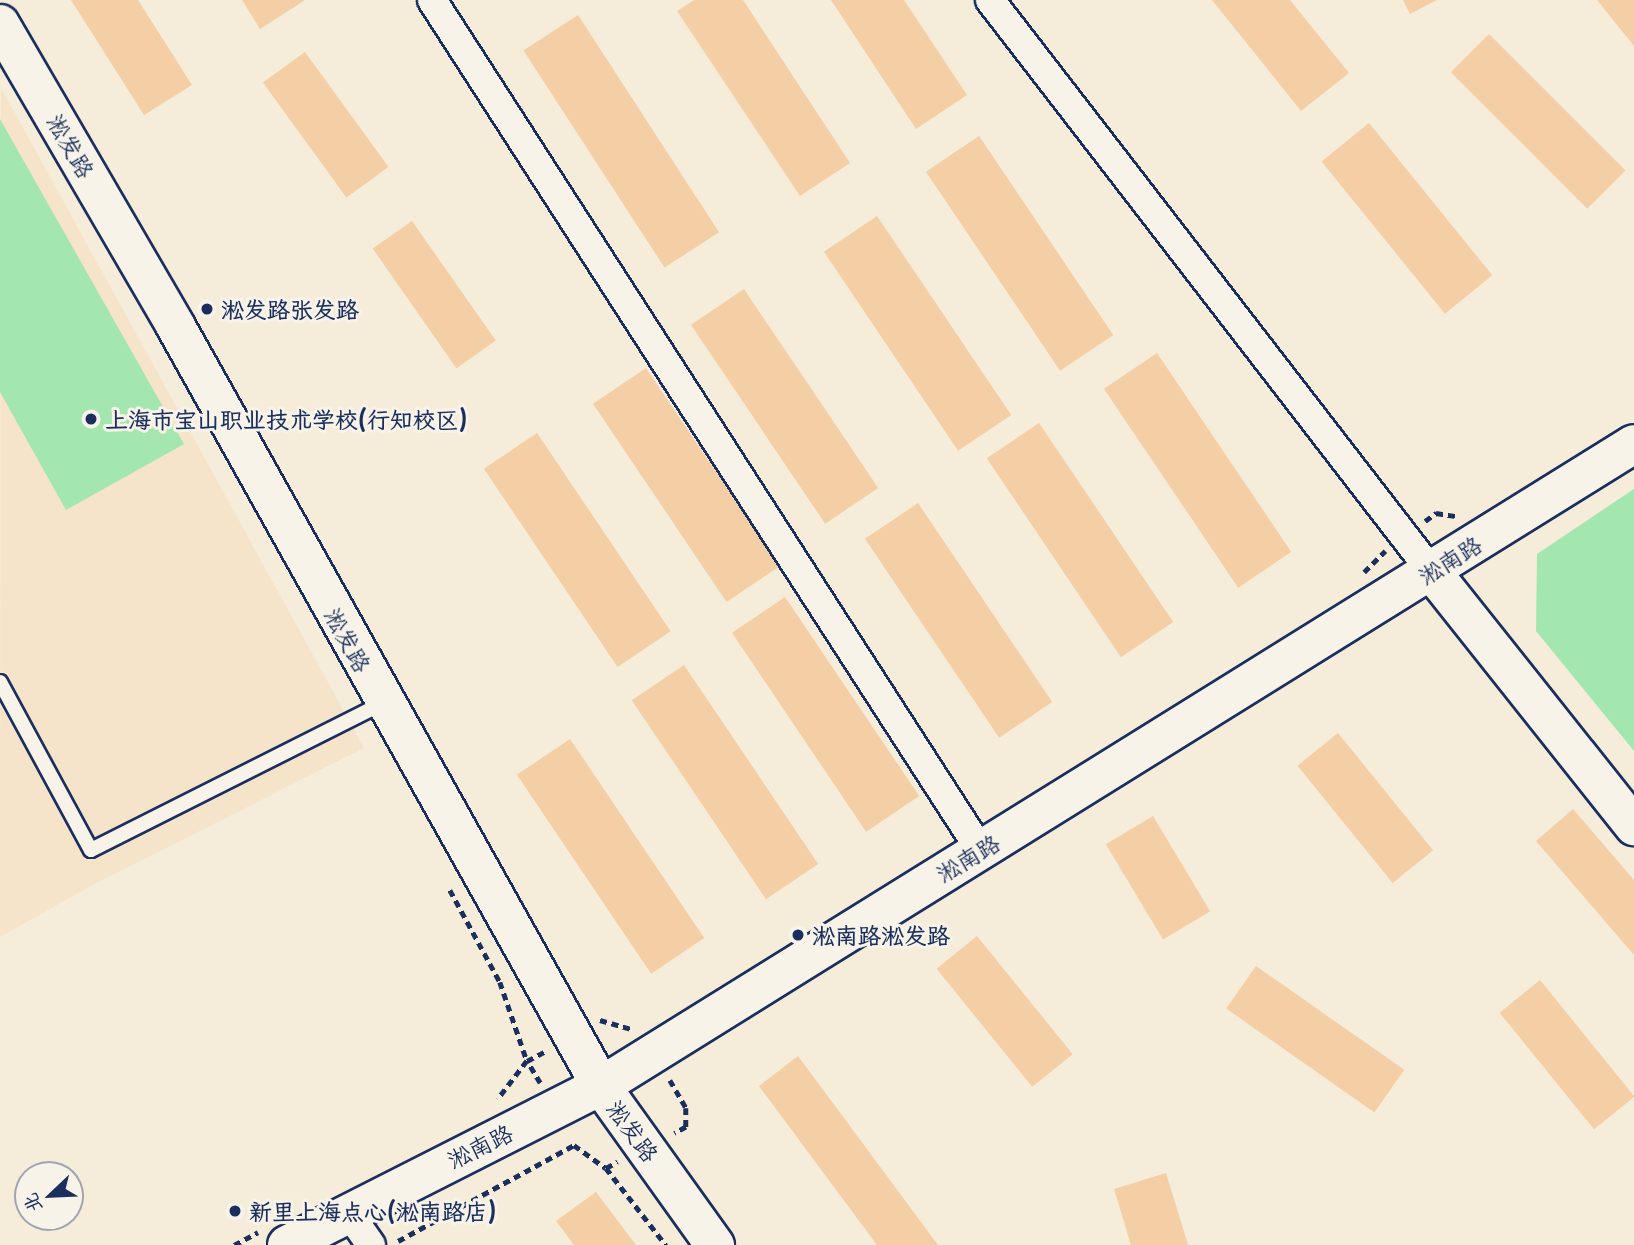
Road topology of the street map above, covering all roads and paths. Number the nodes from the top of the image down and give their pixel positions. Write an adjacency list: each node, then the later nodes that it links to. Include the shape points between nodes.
1 (432, 0): 9 (street)
2 (990, 0): 5 (street)
3 (0, 24): 7 (street, 淞发路, via 175,326)
4 (1634, 444): 5 (street, 淞南路)
5 (1432, 572): 8 (street); 9 (street, 淞南路)
6 (0, 682): 7 (lane, via 91,850)
7 (383, 703): 11 (street, 淞发路)
8 (1634, 827)
9 (981, 851): 11 (street, 淞南路)
10 (447, 885): 12 (path, via 500,982 527,1061)
11 (601, 1086): 13 (street, 淞南路); 19 (street, 淞发路)
12 (496, 1102)
13 (348, 1212): 14 (street, 淞南路); 16 (street)
14 (279, 1235): 15 (path)
15 (234, 1245)
16 (371, 1245)
17 (391, 1245): 18 (path, via 574,1145 606,1168)
18 (666, 1245)
19 (715, 1245)

